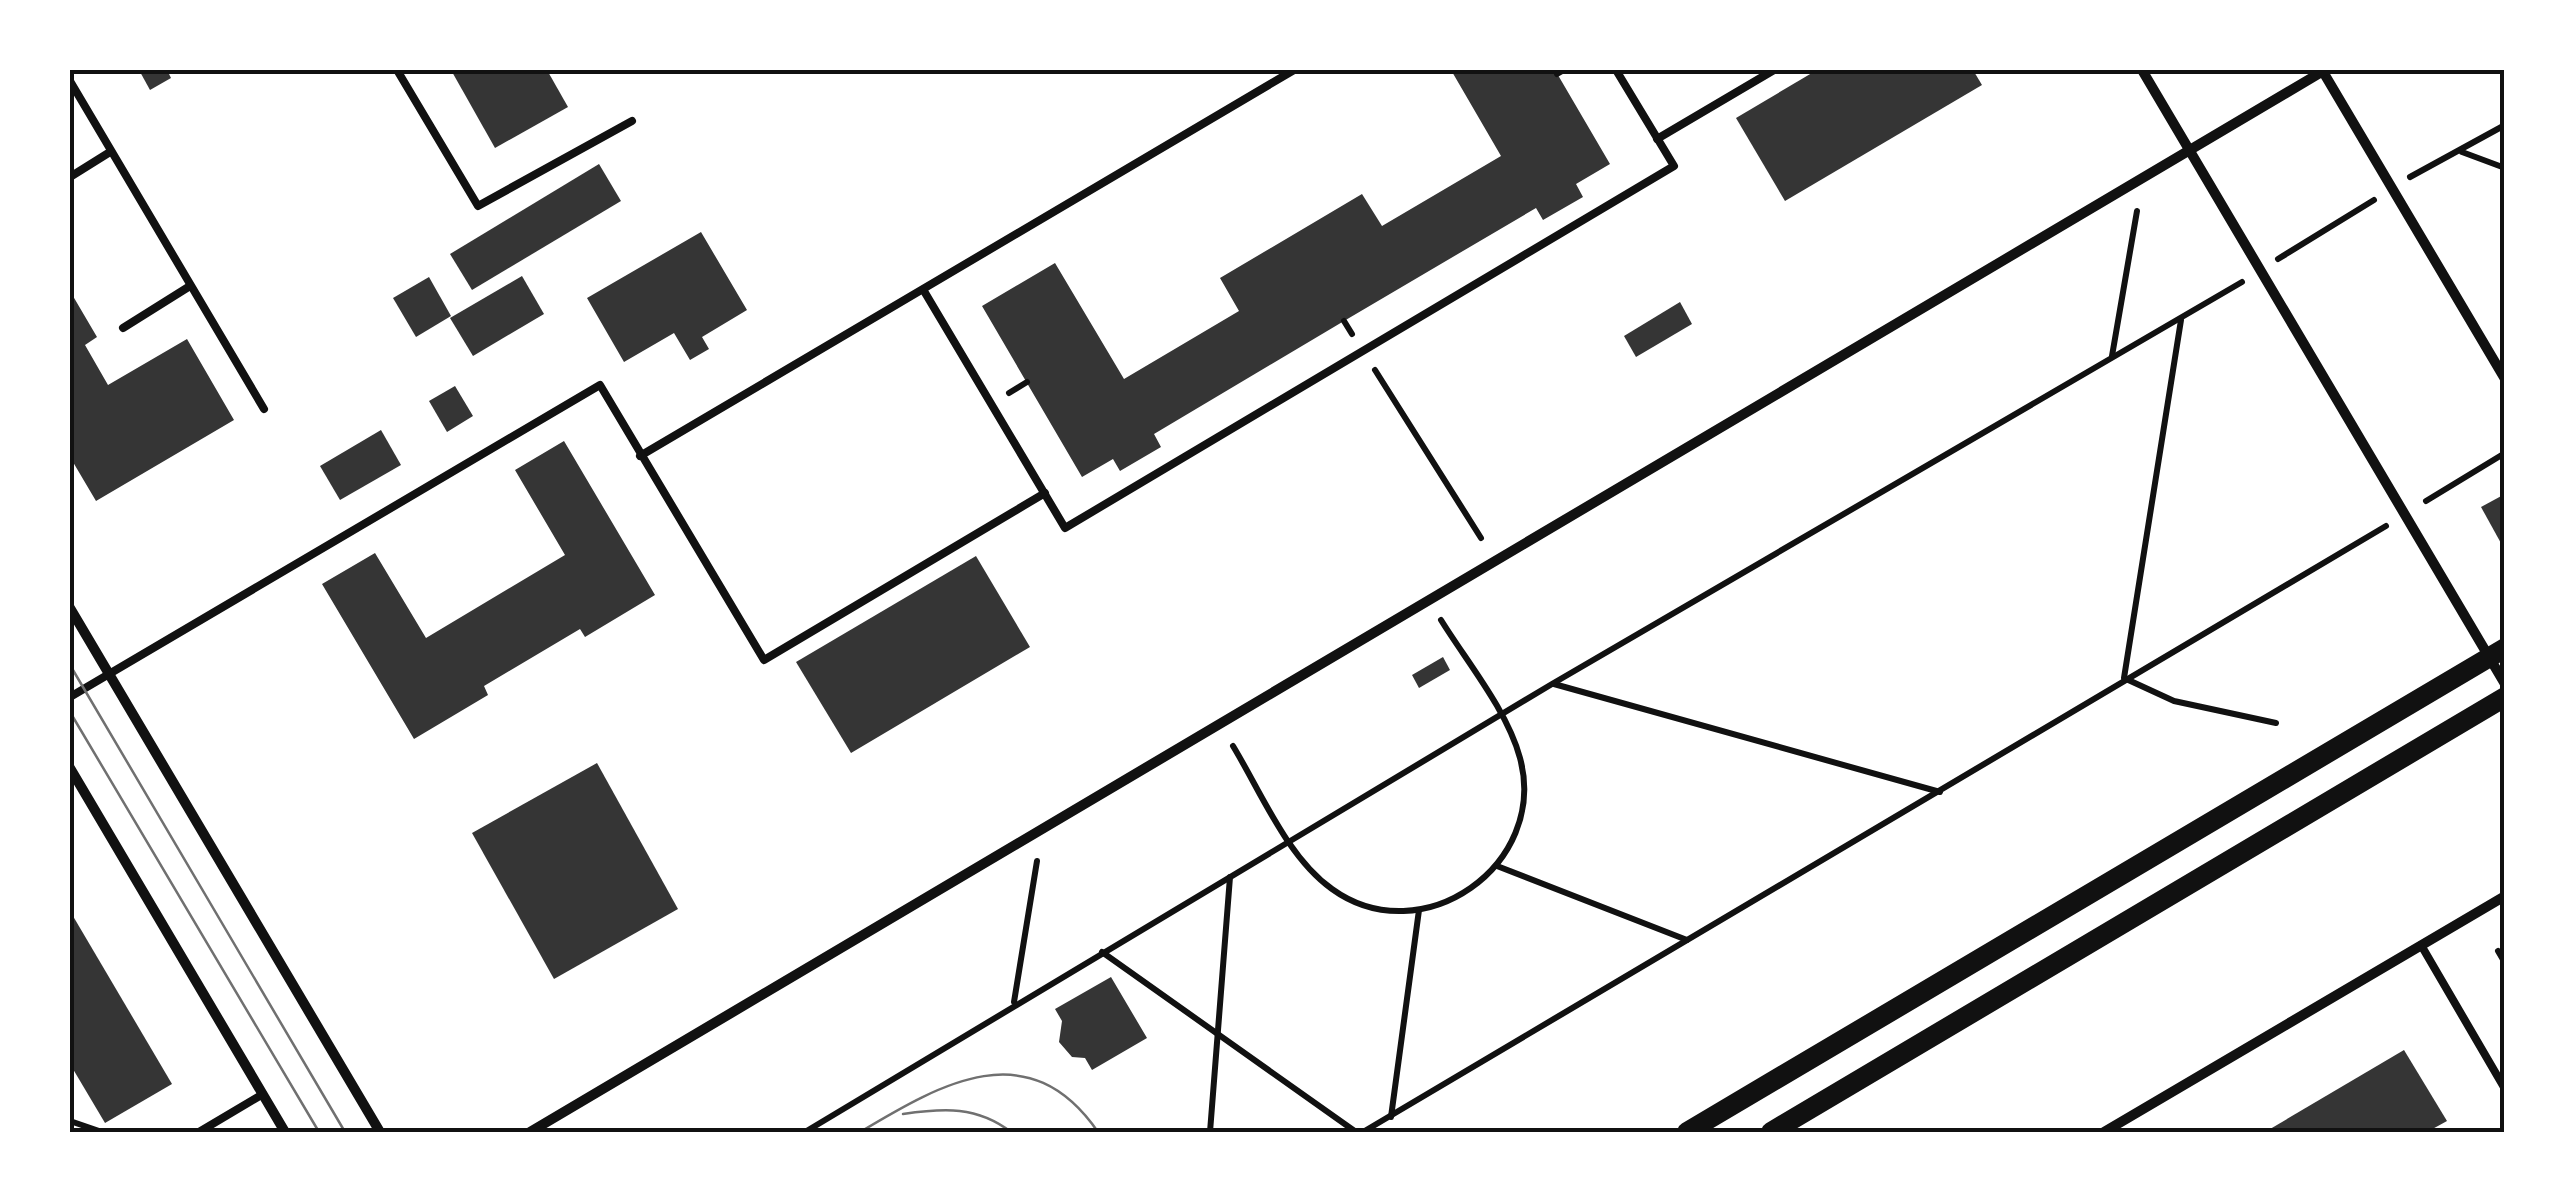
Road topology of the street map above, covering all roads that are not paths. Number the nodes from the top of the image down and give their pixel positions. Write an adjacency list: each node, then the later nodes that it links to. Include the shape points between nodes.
1 (398, 70): 8 (lane, via 478,206)
2 (1294, 70): 14 (lane)
3 (1616, 70): 9 (lane)
4 (1774, 70): 9 (lane)
5 (2142, 70): 10 (street)
6 (2323, 70): 10 (street); 16 (street)
7 (70, 81): 11 (lane)
8 (632, 121)
9 (1657, 139): 19 (lane, via 1674,166 1065,528)
10 (2190, 150): 21 (street); 34 (street)
11 (110, 152): 12 (lane); 13 (lane)
12 (70, 177)
13 (190, 286): 15 (lane); 17 (lane)
14 (924, 291): 18 (lane); 19 (lane)
15 (123, 328)
16 (2505, 379)
17 (264, 409)
18 (640, 456): 19 (lane, via 764,660); 22 (lane, via 600,386)
19 (1045, 493)
20 (70, 608): 22 (street)
21 (2497, 653): 23 (street); 35 (main road)
22 (109, 674): 24 (lane); 33 (street)
23 (2505, 684)
24 (70, 697)
25 (2505, 698): 36 (main road)
26 (70, 768): 30 (street)
27 (2505, 896): 28 (street)
28 (2421, 945): 29 (lane); 37 (street)
29 (2505, 1089)
30 (263, 1094): 31 (lane); 32 (street)
31 (199, 1132)
32 (285, 1132)
33 (380, 1132)
34 (530, 1132)
35 (1687, 1132)
36 (1771, 1132)
37 (2104, 1132)

